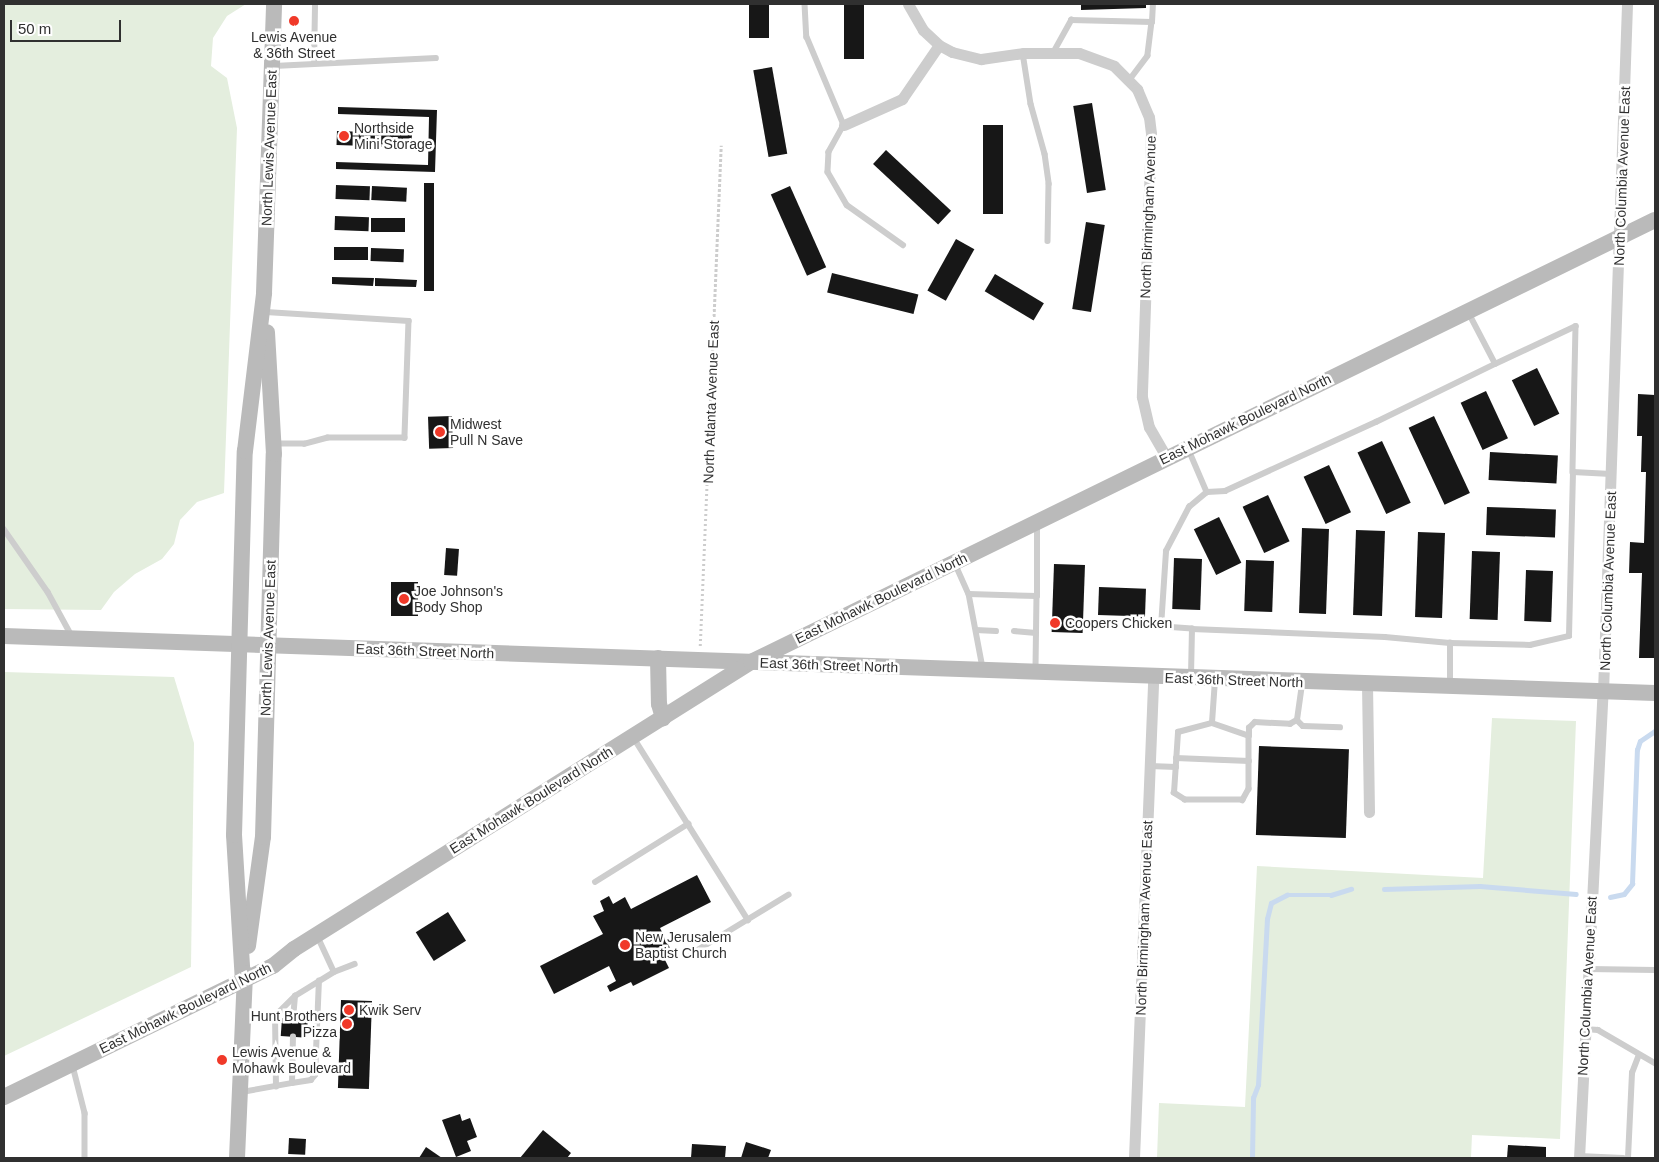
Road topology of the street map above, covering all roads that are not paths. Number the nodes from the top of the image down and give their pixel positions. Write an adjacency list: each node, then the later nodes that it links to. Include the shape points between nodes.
1 (274, 4): 13 (main road, North Lewis Avenue East)
2 (315, 4): 12 (lane)
3 (805, 4): 15 (lane, via 807,37)
4 (908, 4): 8 (street, North Birmingham Avenue, via 923,30)
5 (1153, 4): 7 (lane)
6 (1627, 4): 17 (street, North Columbia Avenue East)
7 (1152, 22): 10 (lane, via 1071,20); 14 (lane, via 1148,56)
8 (939, 45): 9 (street, North Birmingham Avenue, via 967,57 981,59); 15 (street, via 902,98)
9 (1023, 53): 10 (street, North Birmingham Avenue); 18 (lane, via 1031,104 1045,154 1049,184)
10 (1054, 53): 14 (street, North Birmingham Avenue, via 1098,58)
11 (436, 58): 12 (lane)
12 (314, 64): 13 (lane)
13 (272, 66): 20 (main road, North Lewis Avenue East)
14 (1130, 80): 26 (street, North Birmingham Avenue, via 1144,102 1151,134 1143,406 1149,427)
15 (844, 125): 19 (lane, via 829,152 828,172 847,205)
16 (1655, 220): 17 (main road, East Mohawk Boulevard North)
17 (1621, 236): 21 (main road, East Mohawk Boulevard North); 28 (street, North Columbia Avenue East)
18 (1048, 240)
19 (903, 245)
20 (264, 293): 22 (main road, North Lewis Avenue East); 42 (main road, North Lewis Avenue East, via 245,451)
21 (1468, 311): 23 (lane); 25 (main road, East Mohawk Boulevard North)
22 (266, 312): 24 (main road, North Lewis Avenue East); 24 (lane, via 409,321 405,438 328,438 305,444)
23 (1495, 364): 27 (lane, via 1576,326); 29 (lane, via 1225,491)
24 (274, 444): 43 (main road, North Lewis Avenue East)
25 (1187, 446): 26 (main road, East Mohawk Boulevard North); 29 (lane)
26 (1166, 457): 30 (main road, East Mohawk Boulevard North)
27 (1573, 472): 28 (lane); 44 (lane, via 1569,636 1530,645)
28 (1612, 474): 55 (street, North Columbia Avenue East)
29 (1206, 492): 35 (lane, via 1189,507 1166,551 1161,627)
30 (1037, 522): 32 (main road, East Mohawk Boulevard North); 34 (lane)
31 (4, 529): 41 (lane, via 48,592)
32 (955, 562): 33 (lane); 46 (main road, East Mohawk Boulevard North)
33 (969, 594): 34 (lane); 36 (lane)
34 (1036, 596): 39 (lane)
35 (1192, 629): 44 (lane, via 1385,636); 50 (lane)
36 (976, 630): 37 (lane); 47 (lane)
37 (996, 631)
38 (1014, 632): 39 (lane)
39 (1036, 632): 48 (lane)
40 (4, 636): 41 (main road, East 36th Street North)
41 (73, 638): 42 (main road, East 36th Street North)
42 (239, 644): 43 (main road, East 36th Street North); 79 (main road, North Lewis Avenue East, via 234,835)
43 (268, 644): 45 (main road, East 36th Street North); 79 (main road, North Lewis Avenue East, via 263,837)
44 (1450, 644): 54 (lane)
45 (658, 658): 46 (main road, East 36th Street North); 57 (main road, via 659,704)
46 (751, 662): 47 (main road, East 36th Street North); 57 (main road, East Mohawk Boulevard North)
47 (983, 671): 48 (main road, East 36th Street North)
48 (1036, 673): 49 (main road, East 36th Street North)
49 (1153, 677): 50 (main road, East 36th Street North); 65 (street, North Birmingham Avenue East)
50 (1191, 678): 51 (main road, East 36th Street North)
51 (1215, 679): 52 (main road, East 36th Street North); 59 (lane)
52 (1302, 682): 53 (main road, East 36th Street North); 58 (lane)
53 (1367, 684): 54 (main road, East 36th Street North); 67 (street)
54 (1450, 687): 55 (main road, East 36th Street North)
55 (1603, 692): 56 (main road, East 36th Street North); 75 (street, North Columbia Avenue East)
56 (1655, 693)
57 (663, 718): 61 (main road, East Mohawk Boulevard North)
58 (1297, 720): 60 (lane, via 1304,726); 62 (lane, via 1290,724 1255,722 1249,728)
59 (1212, 723): 62 (lane); 63 (lane, via 1178,732)
60 (1340, 727)
61 (633, 736): 68 (lane); 72 (main road, East Mohawk Boulevard North)
62 (1249, 736): 64 (lane)
63 (1176, 758): 64 (lane); 66 (lane)
64 (1249, 760): 66 (lane, via 1249,790 1247,796 1237,801 1176,797)
65 (1150, 766): 66 (lane); 94 (street, North Birmingham Avenue East)
66 (1176, 767)
67 (1370, 812)
68 (688, 824): 69 (lane); 71 (lane)
69 (595, 882)
70 (788, 895): 71 (lane)
71 (748, 920): 73 (lane)
72 (317, 935): 77 (lane); 79 (main road, East Mohawk Boulevard North)
73 (691, 954)
74 (355, 964): 77 (lane)
75 (1588, 969): 76 (lane); 82 (street, North Columbia Avenue East)
76 (1655, 970)
77 (334, 972): 78 (lane)
78 (319, 980): 80 (lane); 87 (lane, via 315,1074 311,1080)
79 (243, 982): 86 (main road, East Mohawk Boulevard North); 89 (main road, North Lewis Avenue East)
80 (295, 996): 81 (lane); 88 (lane, via 275,1016)
81 (294, 1018)
82 (1585, 1029): 84 (lane, via 1598,1030); 91 (street, North Columbia Avenue East)
83 (293, 1037): 87 (lane)
84 (1639, 1055): 85 (lane); 96 (lane, via 1632,1074)
85 (1655, 1063)
86 (73, 1064): 90 (main road, East Mohawk Boulevard North); 92 (lane, via 84,1113)
87 (292, 1083): 88 (lane)
88 (276, 1086): 89 (lane)
89 (239, 1093): 93 (main road, North Lewis Avenue East)
90 (4, 1097)
91 (1579, 1157): 95 (lane)
92 (85, 1158)
93 (237, 1158)
94 (1134, 1158)
95 (1623, 1158)
96 (1628, 1158)

